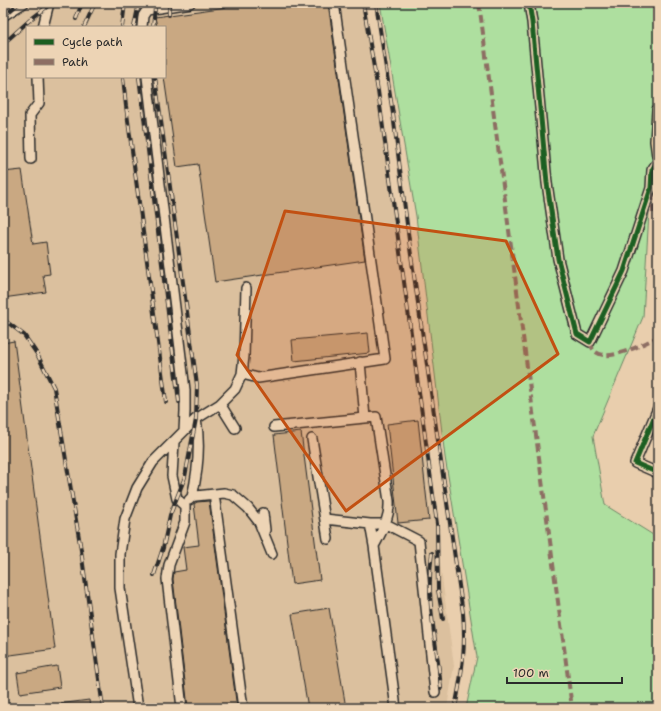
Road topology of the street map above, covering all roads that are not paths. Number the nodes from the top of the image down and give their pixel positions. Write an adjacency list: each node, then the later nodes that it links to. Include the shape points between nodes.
1 (24, 3): 6 (street)
2 (49, 3): 7 (street)
3 (190, 3): 8 (street, via 147,10 143,16)
4 (334, 3): 16 (street, via 385,359)
5 (529, 3): 14 (street, via 547,183 558,259 577,334 590,342 624,271 651,188 652,170)
6 (3, 16)
7 (43, 26)
8 (142, 26)
9 (38, 78): 13 (street, via 39,103 30,115)
10 (147, 78): 24 (street, via 185,390)
11 (658, 110): 12 (main road)
12 (658, 156)
13 (31, 159)
14 (658, 161)
15 (246, 288): 17 (street)
16 (360, 362): 17 (street, via 258,378); 20 (street)
17 (242, 374): 18 (street, via 235,389)
18 (220, 404): 21 (street); 22 (street)
19 (658, 408): 27 (street, via 634,463)
20 (365, 418): 23 (street); 34 (street, via 376,417 390,511)
21 (196, 419): 24 (street); 29 (street, via 199,437 197,474)
22 (235, 428)
23 (274, 428)
24 (184, 431): 26 (street)
25 (312, 439): 32 (street)
26 (174, 442): 30 (street, via 172,476 177,499); 40 (street, via 153,462 137,488 125,519 120,554 120,588)
27 (658, 473)
28 (214, 494): 29 (street); 36 (street, via 233,495 259,522); 42 (street)
29 (192, 497): 30 (street)
30 (185, 506): 41 (street, via 186,522 169,565 167,579)
31 (263, 513): 36 (street)
32 (325, 519): 33 (street); 35 (street)
33 (370, 524): 34 (street); 37 (street)
34 (386, 524): 37 (street); 39 (street, via 419,541)
35 (328, 539)
36 (267, 541): 38 (street)
37 (374, 546): 43 (street)
38 (272, 554)
39 (435, 692)
40 (138, 708)
41 (182, 708)
42 (243, 708)
43 (396, 708)

